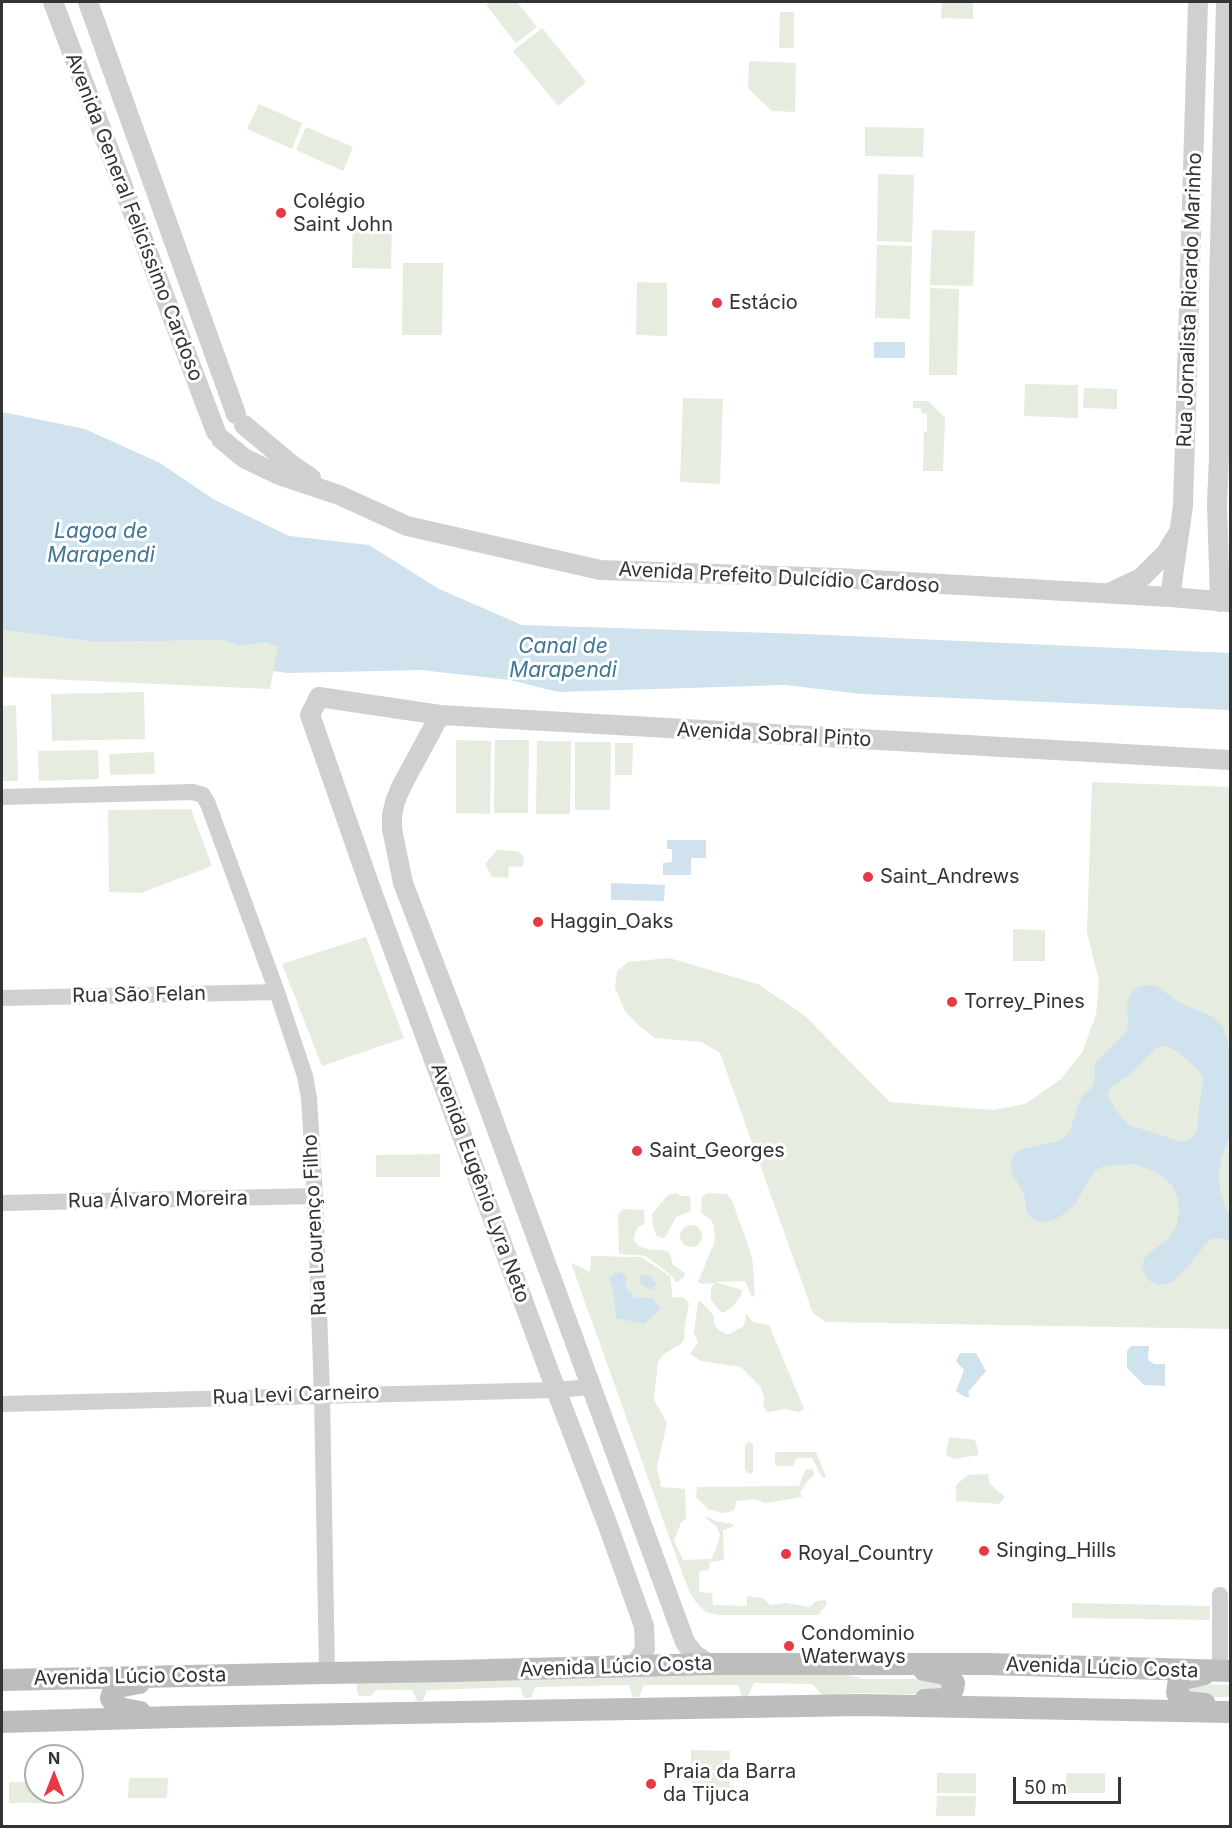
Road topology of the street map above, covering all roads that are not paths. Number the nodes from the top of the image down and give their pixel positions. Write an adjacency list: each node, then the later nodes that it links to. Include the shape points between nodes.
1 (53, 2): 8 (street, Avenida General Felicíssimo Cardoso)
2 (88, 2): 7 (street, Avenida General Felicíssimo Cardoso)
3 (1198, 2): 5 (street, Rua Jornalista Ricardo Marinho)
4 (1226, 2): 6 (street, Rua Jornalista Ricardo Marinho)
5 (1197, 49): 6 (street); 11 (street, Rua Jornalista Ricardo Marinho)
6 (1225, 49): 12 (street, Rua Jornalista Ricardo Marinho)
7 (126, 107): 8 (street, via 119,102 109,103 101,109); 9 (street, Avenida General Felicíssimo Cardoso)
8 (98, 119): 10 (street, Avenida General Felicíssimo Cardoso)
9 (170, 230): 10 (street, via 171,240 165,247 152,249); 13 (street, Avenida General Felicíssimo Cardoso)
10 (144, 244): 14 (street, Avenida General Felicíssimo Cardoso)
11 (1190, 284): 12 (street); 15 (street, Rua Jornalista Ricardo Marinho)
12 (1219, 286): 16 (street, Rua Jornalista Ricardo Marinho)
13 (240, 420): 14 (street, via 227,413 219,418 215,427); 17 (street, via 292,465)
14 (219, 435): 17 (street, Avenida General Felicíssimo Cardoso, via 244,458 279,475)
15 (1185, 456): 16 (street); 18 (street, Rua Jornalista Ricardo Marinho)
16 (1219, 456): 19 (street, Rua Jornalista Ricardo Marinho)
17 (339, 495): 21 (street, Avenida Prefeito Dulcídio Cardoso, via 407,526 600,570 838,578)
18 (1180, 530): 21 (street, via 1166,553 1141,578); 22 (street, Rua Jornalista Ricardo Marinho)
19 (1217, 534): 20 (street); 23 (street, Rua Jornalista Ricardo Marinho)
20 (1230, 557)
21 (1107, 594): 22 (street, Avenida Prefeito Dulcídio Cardoso)
22 (1170, 597): 23 (street, Avenida Prefeito Dulcídio Cardoso)
23 (1225, 602)
24 (319, 697): 25 (street, Avenida Sobral Pinto); 29 (street, Avenida Eugênio Lyra Neto, via 310,715)
25 (440, 715): 26 (street, Avenida Sobral Pinto); 28 (street, Avenida Eugênio Lyra Neto, via 401,787 392,815)
26 (1230, 760)
27 (2, 797): 30 (street, Rua Lourenço Filho, via 193,792 203,795)
28 (403, 883): 29 (street, via 386,884); 32 (street, Avenida Eugênio Lyra Neto)
29 (372, 892): 33 (street, Avenida Eugênio Lyra Neto)
30 (276, 992): 31 (street, Rua São Felan); 34 (street, Rua Lourenço Filho, via 305,1076)
31 (2, 998)
32 (500, 1142): 33 (street); 36 (street, Avenida Eugênio Lyra Neto)
33 (469, 1153): 37 (street, Avenida Eugênio Lyra Neto)
34 (315, 1196): 35 (street, Rua Álvaro Moreira); 38 (street, Rua Lourenço Filho)
35 (2, 1203)
36 (591, 1387): 37 (street, Rua Levi Carneiro); 42 (street, Avenida Eugênio Lyra Neto, via 685,1642)
37 (556, 1390): 38 (street, Rua Levi Carneiro); 43 (street, Avenida Eugênio Lyra Neto, via 644,1626 645,1649)
38 (322, 1395): 39 (street, Rua Levi Carneiro); 45 (street, Rua Lourenço Filho)
39 (2, 1404)
40 (1220, 1595): 44 (street)
41 (884, 1663): 42 (main road, Avenida Lúcio Costa); 44 (main road, Avenida Lúcio Costa); 48 (main road, via 945,1674 954,1683 953,1689 943,1699)
42 (709, 1664): 43 (main road, Avenida Lúcio Costa)
43 (634, 1667): 45 (main road, Avenida Lúcio Costa)
44 (1225, 1671): 49 (main road, via 1184,1678 1177,1693 1185,1702)
45 (327, 1673): 46 (main road, Avenida Lúcio Costa)
46 (176, 1677): 47 (main road, Avenida Lúcio Costa); 50 (main road, via 118,1687 111,1698 124,1709)
47 (2, 1680)
48 (861, 1705): 49 (main road, Avenida Lúcio Costa); 50 (main road, Avenida Lúcio Costa)
49 (1230, 1710)
50 (175, 1717): 51 (main road, Avenida Lúcio Costa)
51 (2, 1722)

